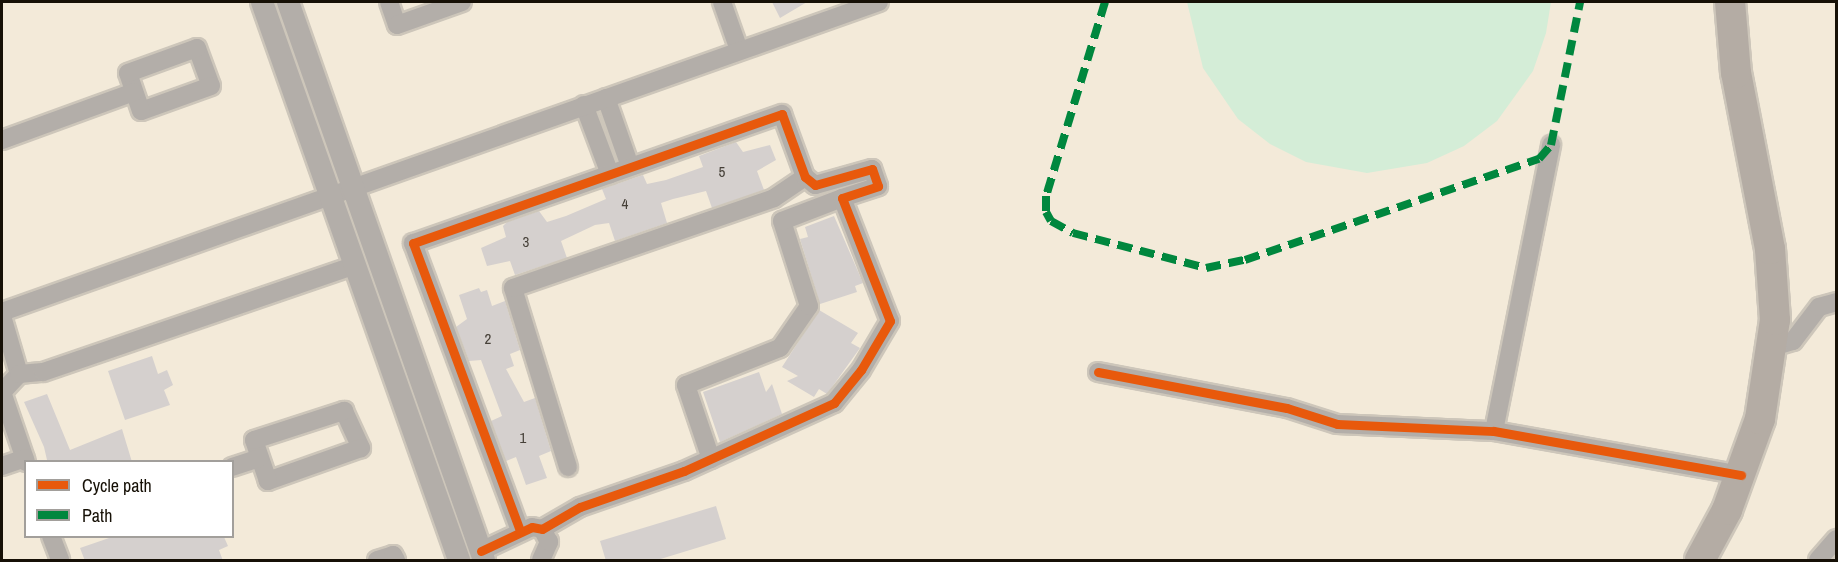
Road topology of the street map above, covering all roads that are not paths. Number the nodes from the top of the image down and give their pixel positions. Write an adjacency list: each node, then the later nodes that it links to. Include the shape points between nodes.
1 (262, 2): 18 (street)
2 (288, 2): 17 (street)
3 (389, 2): 4 (street, via 398,25)
4 (462, 2)
5 (722, 2): 8 (street)
6 (879, 2): 8 (street)
7 (1730, 2): 23 (highway, via 1736,72 1774,283)
8 (739, 50): 10 (street)
9 (134, 92): 9 (street, via 141,111 211,86 197,48 128,73); 12 (street)
10 (606, 98): 11 (street); 14 (street)
11 (584, 105): 15 (street); 17 (street)
12 (2, 140)
13 (1551, 145): 26 (street)
14 (630, 166): 15 (street); 16 (street, via 782,114)
15 (610, 174): 36 (street, via 413,243)
16 (805, 177): 19 (street, via 814,185 872,170 878,186); 33 (street, via 774,198 513,288)
17 (353, 187): 18 (street); 39 (street)
18 (330, 195): 20 (street); 22 (street)
19 (842, 198): 28 (street, via 890,321 861,370 834,403); 28 (street, via 782,221 809,306 780,348 686,385)
20 (355, 265): 25 (street, via 43,372); 43 (street)
21 (1836, 302): 23 (street, via 1819,307 1793,341)
22 (2, 314): 25 (street)
23 (1772, 347): 34 (highway, via 1760,419)
24 (1098, 372): 26 (street, via 1287,408 1337,424)
25 (19, 374): 30 (street, via 2,392)
26 (1494, 431): 34 (street)
27 (260, 458): 27 (street, via 268,481 361,448 344,411 254,440); 32 (street)
28 (711, 459): 35 (street, via 580,507)
29 (24, 460): 31 (street)
30 (26, 460)
31 (2, 466)
32 (234, 466)
33 (568, 467)
34 (1741, 475): 45 (highway)
35 (543, 529): 36 (street); 44 (street, via 549,542)
36 (520, 531): 39 (street)
37 (51, 538): 40 (street)
38 (1836, 539): 46 (street)
39 (482, 556)
40 (60, 561)
41 (377, 561): 42 (street, via 393,555)
42 (396, 561)
43 (459, 561)
44 (541, 561)
45 (1700, 561)
46 (1818, 561)

